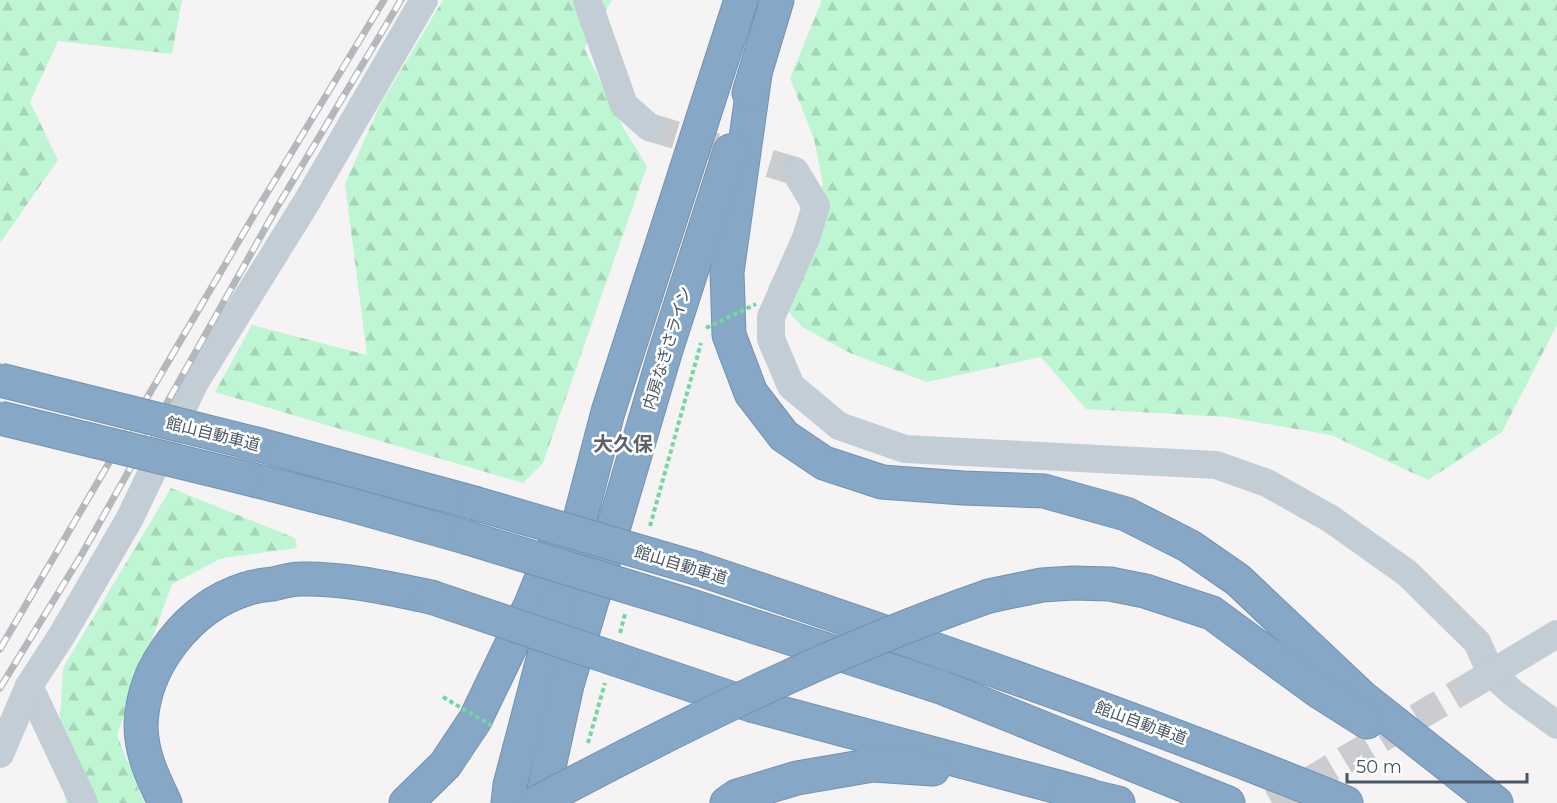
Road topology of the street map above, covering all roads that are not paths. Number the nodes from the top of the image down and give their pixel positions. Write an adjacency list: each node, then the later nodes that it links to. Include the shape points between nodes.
1 (424, 0): 13 (street, via 306,203 195,382 130,518)
2 (587, 0): 6 (street, via 624,105)
3 (741, 0): 9 (highway)
4 (777, 0): 5 (highway, 内房なぎさライン)
5 (755, 74): 22 (highway, 内房なぎさライン, via 664,353 570,673); 26 (highway, via 728,272 729,335 751,393 784,436 824,463 882,482 1044,491 1126,514 1189,546 1238,580 1363,698)
6 (649, 127)
7 (795, 171): 12 (street, via 816,206 771,317 771,339 791,386 839,426 905,449 1216,465 1267,483 1331,519 1407,573 1478,642)
8 (0, 380): 25 (highway, 館山自動車道, bridge, via 256,444 699,569 947,652 1235,757)
9 (608, 412): 19 (highway, via 531,604 475,720 445,765); 20 (highway)
10 (0, 418): 24 (highway, bridge, via 465,537 685,604 941,687)
11 (1557, 634): 12 (street)
12 (1481, 679): 14 (street, via 1513,693)
13 (29, 686): 15 (street); 17 (street)
14 (1557, 725)
15 (0, 754)
16 (1103, 799): 18 (highway, bridge, via 751,705 431,597 360,582 298,579 246,589 211,605 164,652 145,695 141,727 147,764); 23 (highway, via 954,771 873,765 798,778 737,796)
17 (84, 803)
18 (165, 803)
19 (406, 803)
20 (508, 803)
21 (537, 803): 26 (highway, bridge, via 784,679 928,617 989,596 1073,583 1110,584 1145,591 1212,613 1318,691)
22 (541, 803)
23 (727, 803)
24 (1228, 803)
25 (1346, 803)
26 (1496, 803)

